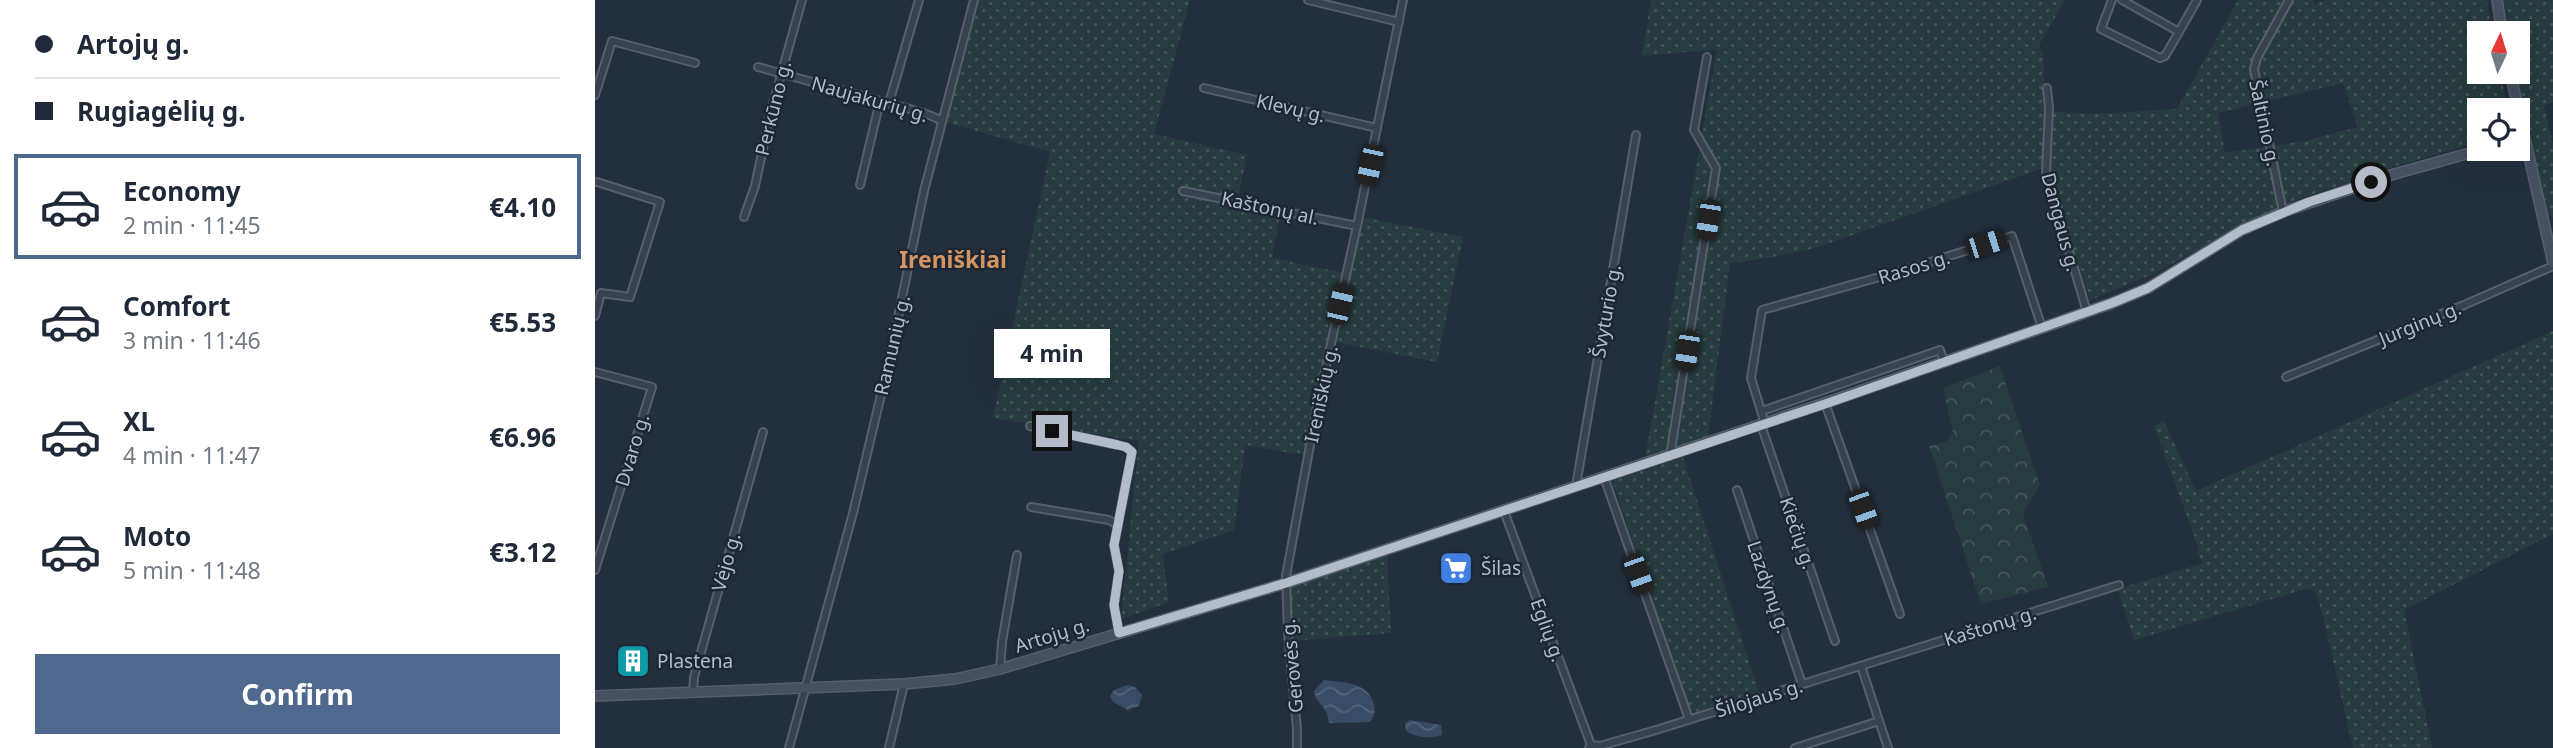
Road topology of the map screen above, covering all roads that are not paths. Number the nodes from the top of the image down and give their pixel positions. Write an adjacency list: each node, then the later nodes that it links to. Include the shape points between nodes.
1 (802, 0): 17 (street, Perkūno g.)
2 (919, 0): 22 (street)
3 (974, 0): 23 (street, Ramunių g.)
4 (1308, 0): 12 (street)
5 (1403, 0): 12 (street, Ireniškių g.)
6 (2112, 0): 13 (street, via 2101,30 2160,58)
7 (2122, 0): 13 (street)
8 (2197, 0): 13 (street)
9 (2289, 0): 31 (street, Šaltinio g., via 2254,68)
10 (2497, 0): 11 (main road)
11 (2500, 21)
12 (1398, 22): 24 (street, Ireniškių g.)
13 (2179, 32)
14 (1706, 57): 49 (street, via 1694,130 1716,168)
15 (695, 63): 20 (street, via 612,41)
16 (758, 67): 17 (street, Naujakurių g.)
17 (781, 74): 21 (street, Naujakurių g.); 32 (street, Perkūno g.)
18 (1204, 88): 24 (street, Klevų g.)
19 (2047, 88): 38 (street, Dangaus g., via 2046,173)
20 (595, 95)
21 (880, 101): 22 (street, Naujakurių g.); 29 (street)
22 (889, 103): 23 (street, Naujakurių g.)
23 (941, 120): 67 (street, Ramunių g., via 853,513)
24 (1377, 128): 34 (street, Ireniškių g.)
25 (1636, 135): 51 (street, Švyturio g.)
26 (2467, 154): 31 (main road, Artojų g.)
27 (2529, 161): 33 (main road)
28 (597, 182): 36 (street, via 660,202 630,297)
29 (860, 185)
30 (1183, 191): 34 (street, Kaštonų al.)
31 (2283, 212): 38 (main road, Artojų g., via 2242,230 2148,288)
32 (744, 216)
33 (2549, 225): 35 (main road)
34 (1357, 226): 58 (street, Ireniškių g., via 1317,407)
35 (2553, 264): 43 (street, Jurginų g., via 2464,306)
36 (598, 292): 39 (street)
37 (1762, 310): 40 (street, Rasos g., via 2012,236); 45 (street, Kiečių g., via 1751,378)
38 (2087, 312): 40 (main road, Artojų g.)
39 (595, 316)
40 (2042, 328): 41 (main road, Artojų g.)
41 (1944, 362): 44 (main road, Artojų g.); 45 (street, via 1940,351)
42 (595, 372): 57 (street, Dvaro g., via 652,387)
43 (2286, 377)
44 (1825, 404): 46 (main road, Artojų g.); 60 (street)
45 (1762, 411): 46 (street, Kiečių g.)
46 (1763, 424): 49 (main road, Artojų g.); 62 (street, Kiečių g.)
47 (1031, 426): 55 (street, via 1132,452)
48 (763, 432): 68 (street, Vėjo g.)
49 (1670, 456): 50 (main road, Artojų g.)
50 (1604, 477): 51 (main road, Artojų g.); 70 (street)
51 (1576, 486): 54 (main road, Artojų g.)
52 (1737, 490): 66 (street, Lazdynų g.)
53 (1031, 507): 55 (street)
54 (1504, 511): 58 (main road, Artojų g.); 72 (street, Eglių g.)
55 (1118, 524): 61 (street, via 1114,605)
56 (1017, 555): 64 (street)
57 (595, 569)
58 (1286, 583): 61 (main road, Artojų g.); 75 (street, Gerovės g.)
59 (2119, 585): 63 (street, Kaštonų g.)
60 (1901, 614)
61 (1119, 633): 64 (main road, Artojų g.)
62 (1835, 641)
63 (1861, 666): 66 (street, Šilojaus g.); 71 (street)
64 (1000, 669): 65 (main road, Artojų g.)
65 (904, 684): 67 (main road, Artojų g.); 74 (street)
66 (1802, 684): 70 (street, Šilojaus g.)
67 (805, 689): 68 (main road, Artojų g.); 73 (street, Ramunių g.)
68 (693, 693): 69 (main road, Artojų g.)
69 (595, 696)
70 (1689, 719): 72 (street, Šilojaus g.)
71 (1879, 721): 76 (street); 77 (street)
72 (1590, 746)
73 (789, 748)
74 (889, 748)
75 (1297, 748)
76 (1795, 748)
77 (1888, 748)

